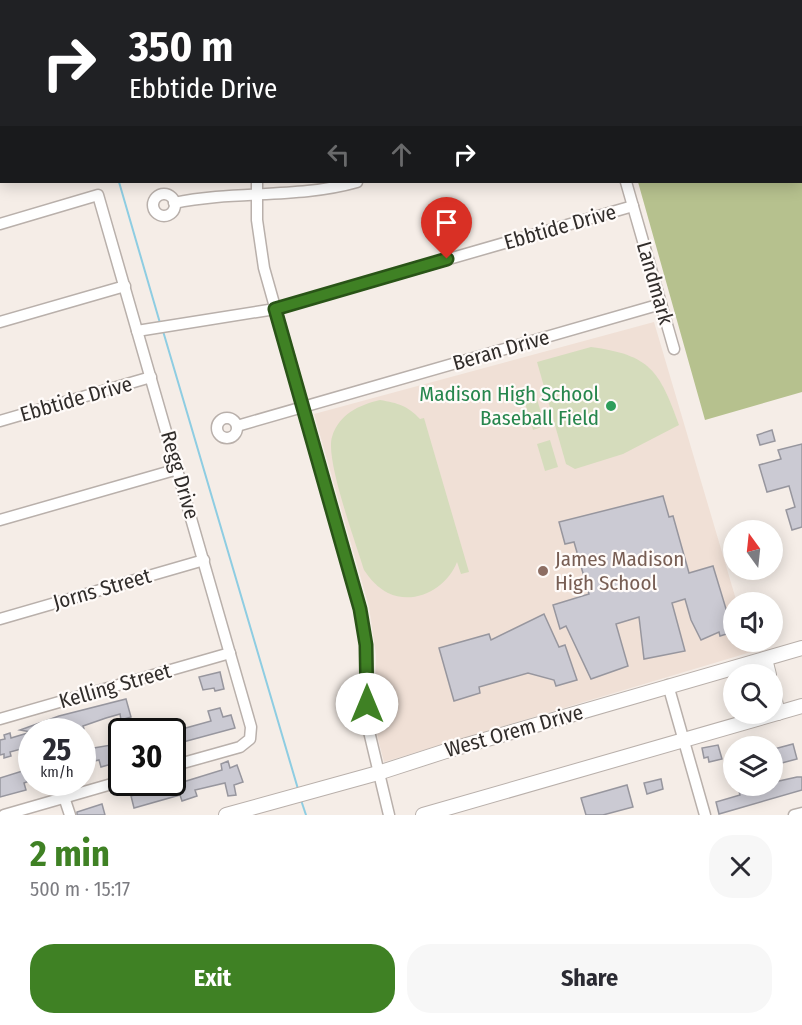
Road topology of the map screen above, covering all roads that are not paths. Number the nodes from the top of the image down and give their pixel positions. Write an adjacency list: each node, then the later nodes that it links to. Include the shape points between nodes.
1 (354, 183): 3 (street, via 294,193)
2 (626, 183): 5 (street, Landmark)
3 (257, 187): 4 (street); 9 (street, via 257,220)
4 (174, 202)
5 (633, 206): 8 (street, Landmark); 9 (street, Ebbtide Drive)
6 (0, 224): 7 (street, Regg Drive, via 98,195)
7 (125, 286): 10 (street); 11 (street, Regg Drive)
8 (661, 304): 12 (street, Landmark); 14 (street, Beran Drive)
9 (275, 309): 11 (street, Ebbtide Drive); 14 (street)
10 (0, 322)
11 (138, 331): 13 (street, Regg Drive)
12 (674, 349)
13 (151, 377): 15 (street, Ebbtide Drive); 17 (street, Regg Drive)
14 (303, 407): 16 (street, Beran Drive); 32 (street, via 366,634 367,723)
15 (0, 421)
16 (237, 426)
17 (178, 469): 18 (street); 19 (street, Regg Drive)
18 (0, 520)
19 (204, 560): 20 (street, Jorns Street); 22 (street, Regg Drive)
20 (0, 619)
21 (802, 648): 23 (main road, West Orem Drive)
22 (230, 653): 28 (street, Kelling Street); 31 (street, Regg Drive, via 251,727 250,739 235,748)
23 (765, 659): 24 (main road); 25 (main road, West Orem Drive)
24 (766, 664)
25 (668, 685): 30 (street); 32 (main road, West Orem Drive)
26 (802, 706): 27 (main road)
27 (783, 712)
28 (0, 719)
29 (740, 724): 30 (main road)
30 (684, 740): 40 (main road); 41 (street)
31 (186, 762)
32 (378, 773): 38 (main road, West Orem Drive); 39 (street)
33 (108, 785): 34 (street)
34 (64, 797): 36 (street); 37 (street)
35 (802, 813): 42 (street)
36 (4, 815)
37 (70, 815)
38 (226, 815)
39 (389, 815)
40 (423, 815)
41 (705, 815)
42 (794, 815)

